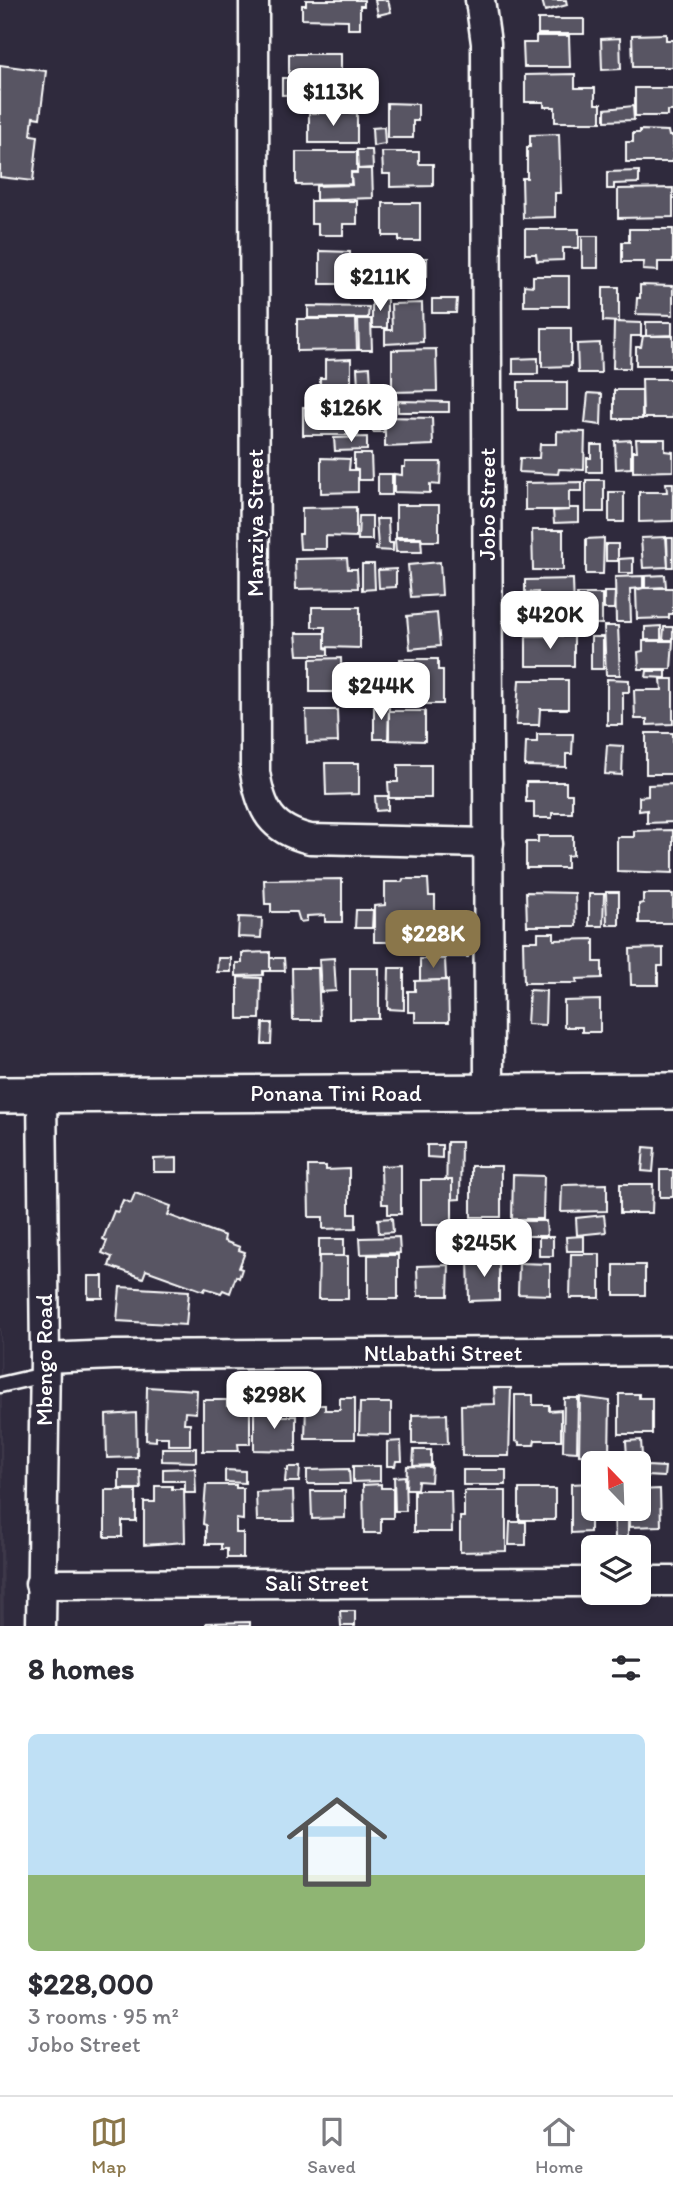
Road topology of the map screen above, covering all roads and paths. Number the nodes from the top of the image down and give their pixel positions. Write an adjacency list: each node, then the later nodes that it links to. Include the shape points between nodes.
1 (254, 0): 3 (street, Manziya Street, via 258,791 270,818 296,836)
2 (480, 0): 3 (street, Jobo Street, via 486,43)
3 (488, 844): 5 (street, Jobo Street)
4 (673, 1091): 5 (street, Ponana Tini Road)
5 (489, 1092): 6 (street, Ponana Tini Road)
6 (42, 1094): 7 (street, Ponana Tini Road); 9 (street, Mbengo Road)
7 (0, 1095)
8 (673, 1351): 9 (street, Ntlabathi Street, via 127,1355)
9 (44, 1367): 10 (lane); 14 (street, Mbengo Road)
10 (0, 1385)
11 (651, 1581): 12 (street)
12 (673, 1581)
13 (581, 1582): 14 (street, Sali Street)
14 (40, 1584): 15 (street, Mbengo Road)
15 (41, 1626)

